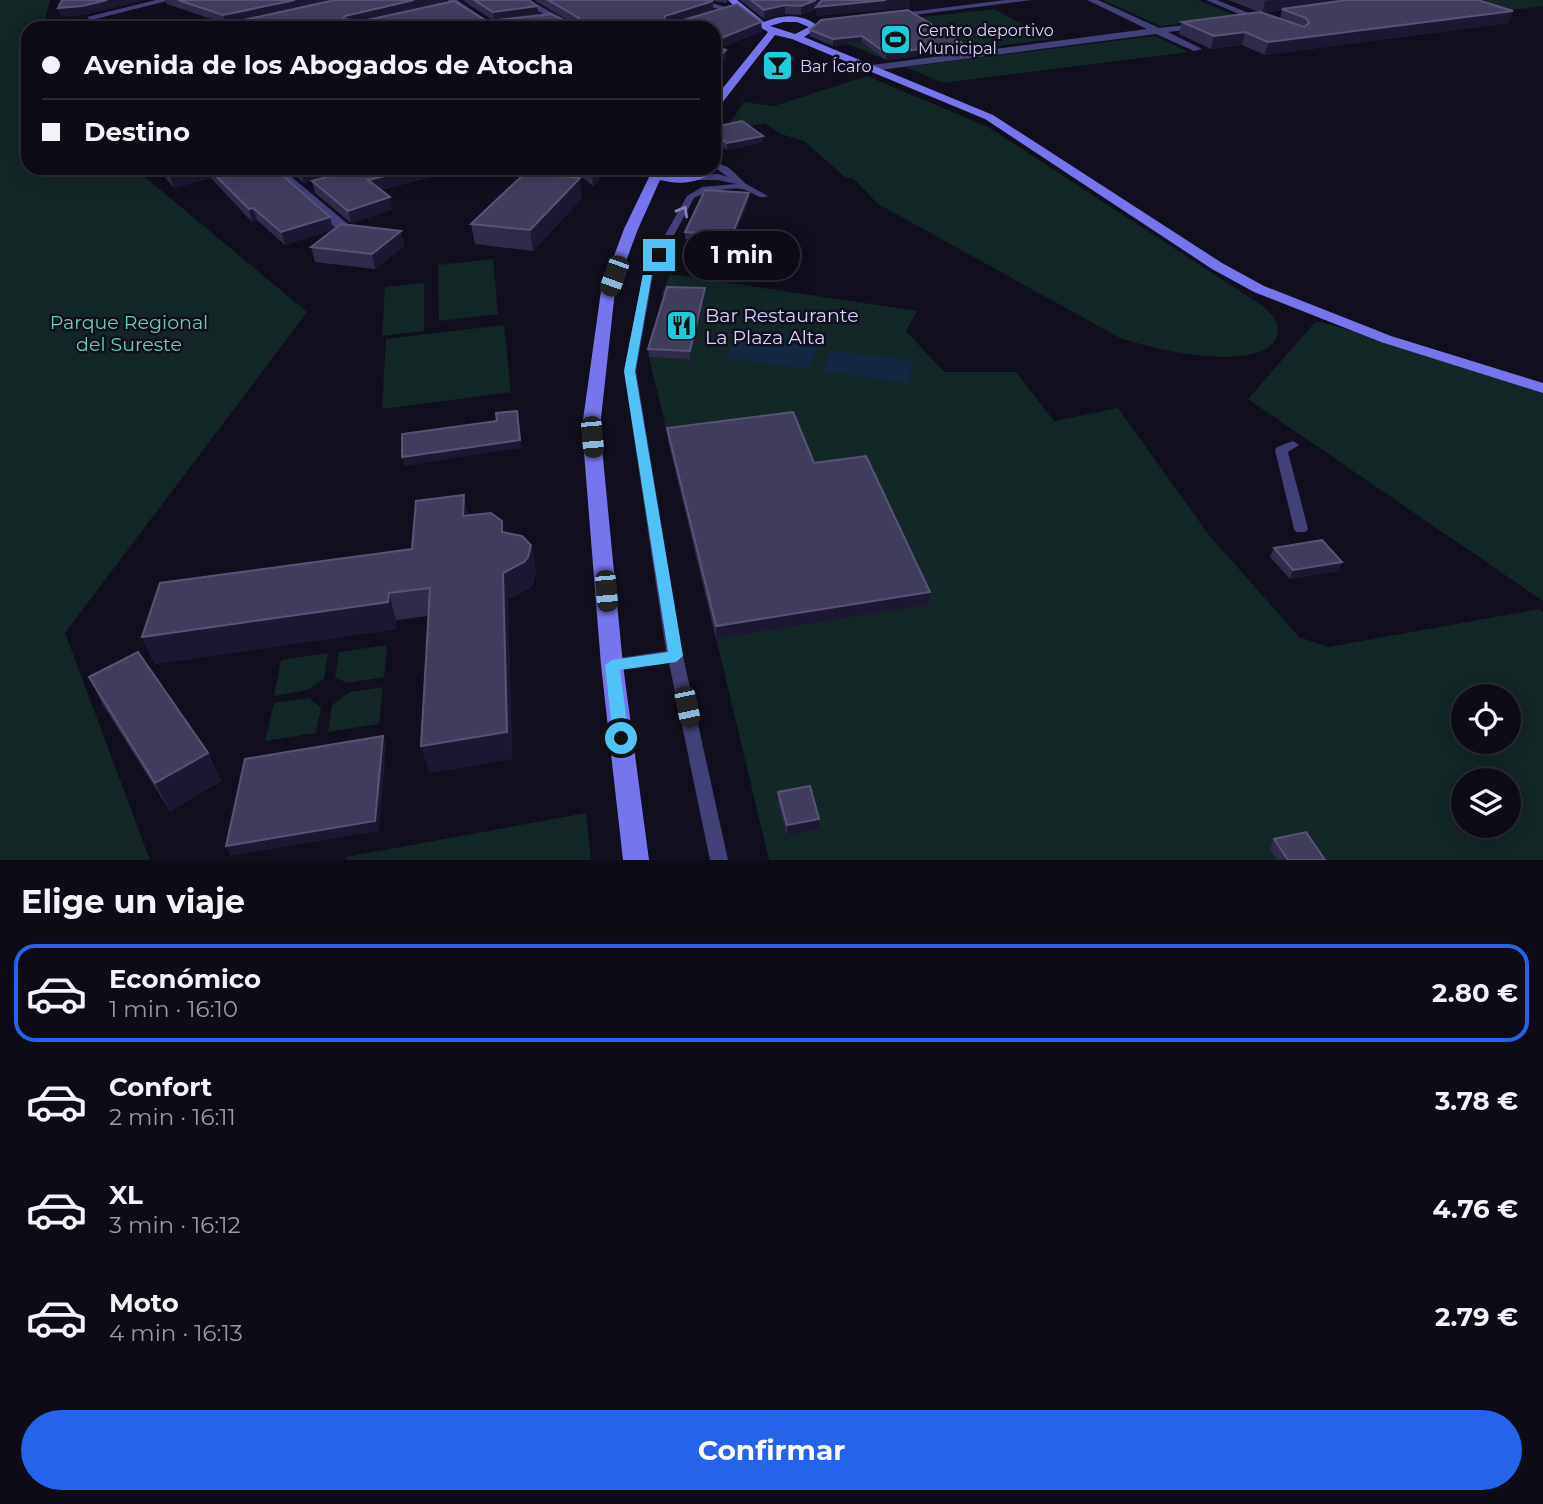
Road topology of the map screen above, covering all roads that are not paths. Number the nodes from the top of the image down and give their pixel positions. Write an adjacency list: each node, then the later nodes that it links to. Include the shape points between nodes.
1 (167, 0): 13 (street)
2 (692, 0): 9 (street)
3 (901, 0): 10 (street)
4 (1028, 0): 10 (street)
5 (1091, 0): 27 (street)
6 (1210, 0): 16 (street)
7 (454, 3): 19 (street)
8 (531, 4): 14 (street)
9 (736, 7): 11 (street); 18 (main road); 26 (main road)
10 (922, 12): 12 (street)
11 (705, 16)
12 (886, 16)
13 (91, 17)
14 (554, 17): 17 (street); 20 (street)
15 (1270, 17): 16 (street)
16 (1256, 18): 21 (street); 25 (street)
17 (542, 19)
18 (780, 20): 24 (main road); 26 (main road)
19 (482, 21)
20 (561, 21)
21 (1231, 22)
22 (825, 23): 24 (street)
23 (1219, 23): 27 (street)
24 (812, 24): 29 (main road)
25 (1278, 27)
26 (768, 29): 28 (main road); 30 (main road)
27 (1157, 31): 31 (street); 32 (street)
28 (788, 35): 29 (main road); 30 (main road)
29 (807, 37): 32 (main road)
30 (765, 44): 33 (main road)
31 (1197, 49)
32 (872, 68): 47 (main road, via 989,117 1259,289 1386,339)
33 (721, 97)
34 (721, 169): 42 (lane)
35 (721, 174): 42 (lane)
36 (286, 175): 46 (street, via 307,189)
37 (653, 175): 45 (main road)
38 (666, 175): 41 (main road)
39 (700, 175): 41 (main road)
40 (709, 175): 43 (lane)
41 (677, 179): 45 (main road)
42 (740, 183): 43 (lane); 44 (lane)
43 (702, 190): 50 (lane, one-way to 43, via 629,371 648,274 691,196)
44 (764, 196)
45 (646, 198): 51 (main road, via 608,291 591,427)
46 (344, 228)
47 (1543, 388)
48 (1293, 444): 49 (lane, via 1281,450)
49 (1300, 528)
50 (676, 656): 51 (lane); 53 (lane)
51 (612, 665): 52 (main road)
52 (636, 860)
53 (719, 860)

